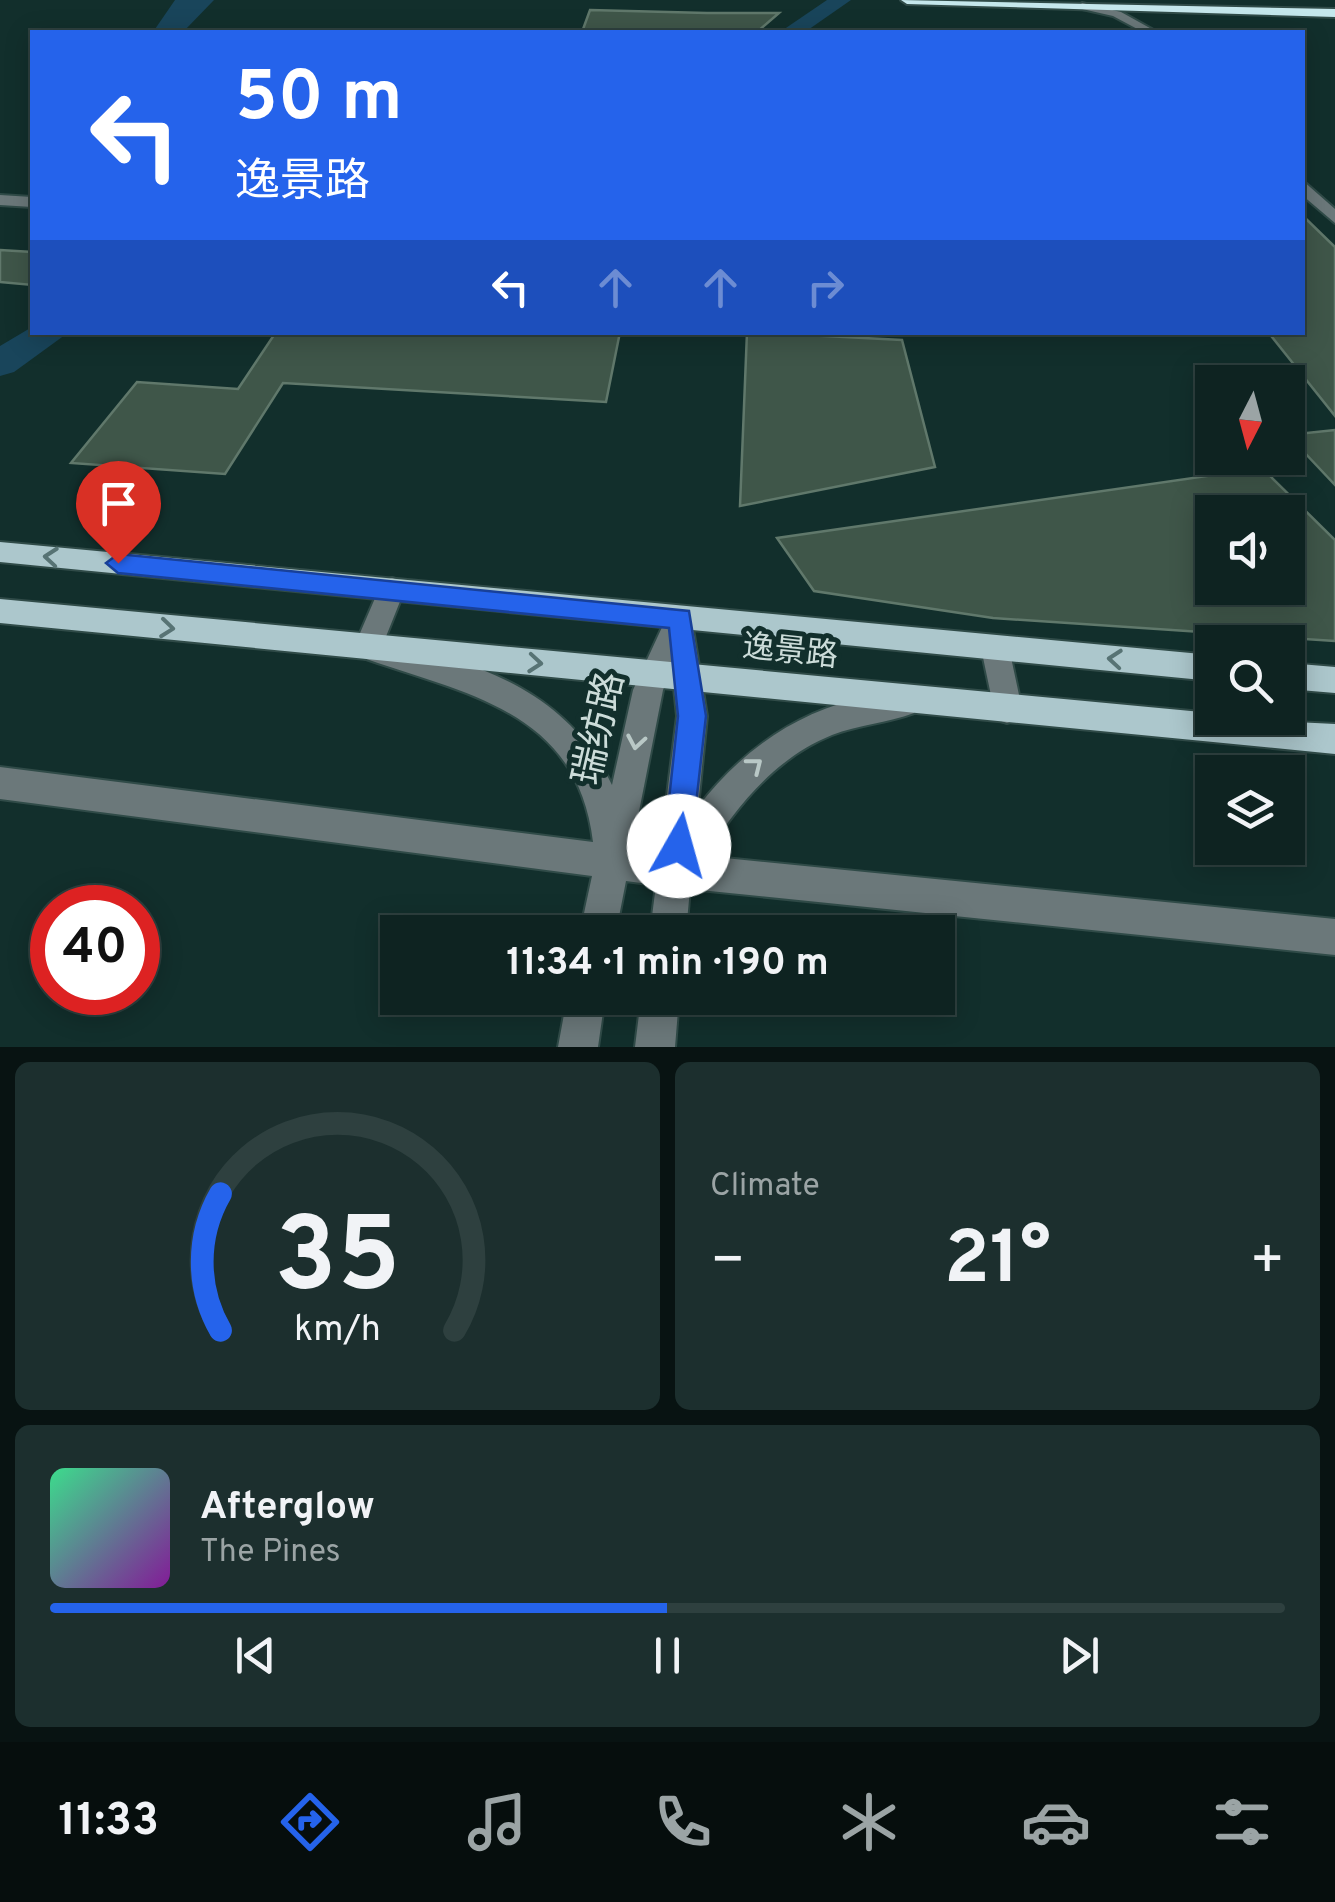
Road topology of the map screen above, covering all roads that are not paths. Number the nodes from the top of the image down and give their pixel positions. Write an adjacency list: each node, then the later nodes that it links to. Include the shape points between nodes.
1 (907, 0): 4 (highway)
2 (1335, 4): 3 (highway)
3 (1185, 5): 4 (highway); 5 (highway); 7 (street, via 1150,21)
4 (1082, 6): 6 (street)
5 (1335, 16)
6 (1147, 30)
7 (1151, 30)
8 (1305, 188): 11 (street)
9 (0, 200): 10 (street)
10 (30, 202)
11 (1335, 218)
12 (0, 552): 13 (main road, 逸景路, one-way to 12)
13 (392, 589): 15 (main road, 逸景路); 16 (street)
14 (0, 612): 16 (main road, 逸景路, one-way to 16)
15 (680, 618): 17 (main road, 逸景路); 19 (street, 瑞纺路); 21 (street)
16 (368, 647): 19 (main road, 逸景路, one-way to 19); 27 (street, via 473,676 520,700 564,734 602,796)
17 (995, 648): 18 (main road, 逸景路, one-way to 17); 24 (street)
18 (1195, 666)
19 (652, 675): 21 (main road, 逸景路); 27 (street, 瑞纺路, one-way to 27)
20 (1305, 677): 22 (main road)
21 (690, 678): 23 (main road, 逸景路); 28 (street, via 690,754)
22 (1335, 680)
23 (918, 700): 24 (main road, 逸景路); 28 (street, one-way to 23, via 715,809 760,760 826,722)
24 (1007, 709): 25 (main road, 逸景路)
25 (1335, 739)
26 (0, 784): 27 (street)
27 (614, 862): 28 (street); 29 (street, 瑞纺路)
28 (676, 870): 30 (street); 31 (street)
29 (602, 915)
30 (670, 915)
31 (1335, 938)
32 (583, 1015): 34 (street)
33 (658, 1015): 35 (street)
34 (578, 1047)
35 (655, 1047)

